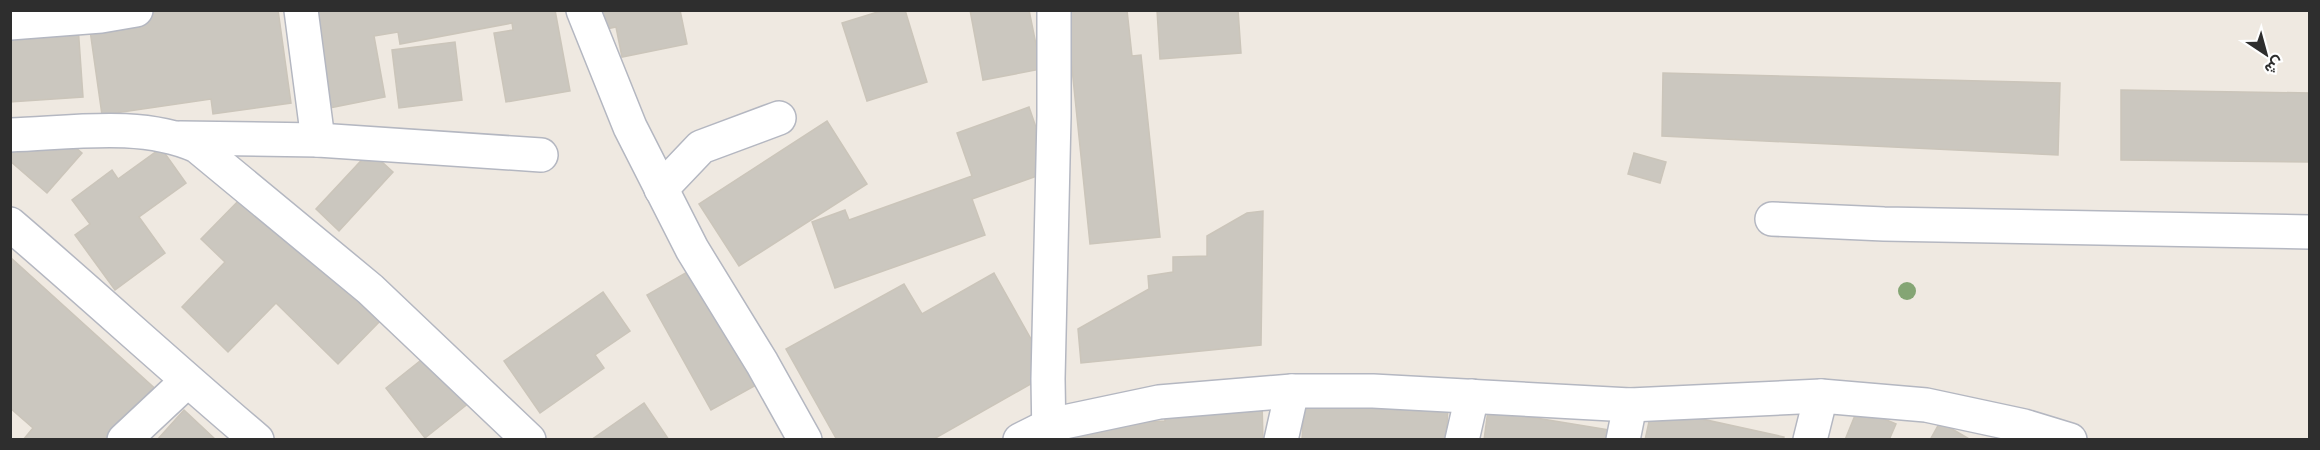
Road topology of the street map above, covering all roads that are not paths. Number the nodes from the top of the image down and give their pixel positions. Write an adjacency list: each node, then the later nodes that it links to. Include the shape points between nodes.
1 (136, 10): 5 (street)
2 (301, 10): 10 (street)
3 (583, 10): 12 (street, via 630,127)
4 (1054, 10): 21 (street)
5 (100, 13): 6 (street)
6 (10, 23)
7 (779, 118): 12 (street, via 701,147)
8 (10, 135): 9 (street, via 136,130)
9 (178, 138): 10 (street); 25 (street, via 197,147 370,289)
10 (318, 140): 11 (street)
11 (541, 155)
12 (661, 189): 26 (street)
13 (1772, 219): 15 (street)
14 (10, 224): 16 (street)
15 (2310, 232)
16 (187, 381): 23 (street); 24 (street)
17 (1292, 391): 18 (street); 21 (street, via 1158,402); 28 (street)
18 (1472, 396): 20 (street); 29 (street)
19 (1821, 396): 20 (street); 22 (street, via 1926,405); 31 (street)
20 (1630, 405): 30 (street)
21 (1050, 432): 27 (street)
22 (2021, 433): 32 (street)
23 (124, 440)
24 (257, 440)
25 (529, 440)
26 (805, 440)
27 (1020, 440)
28 (1281, 440)
29 (1462, 440)
30 (1623, 440)
31 (1810, 440)
32 (2070, 440)

